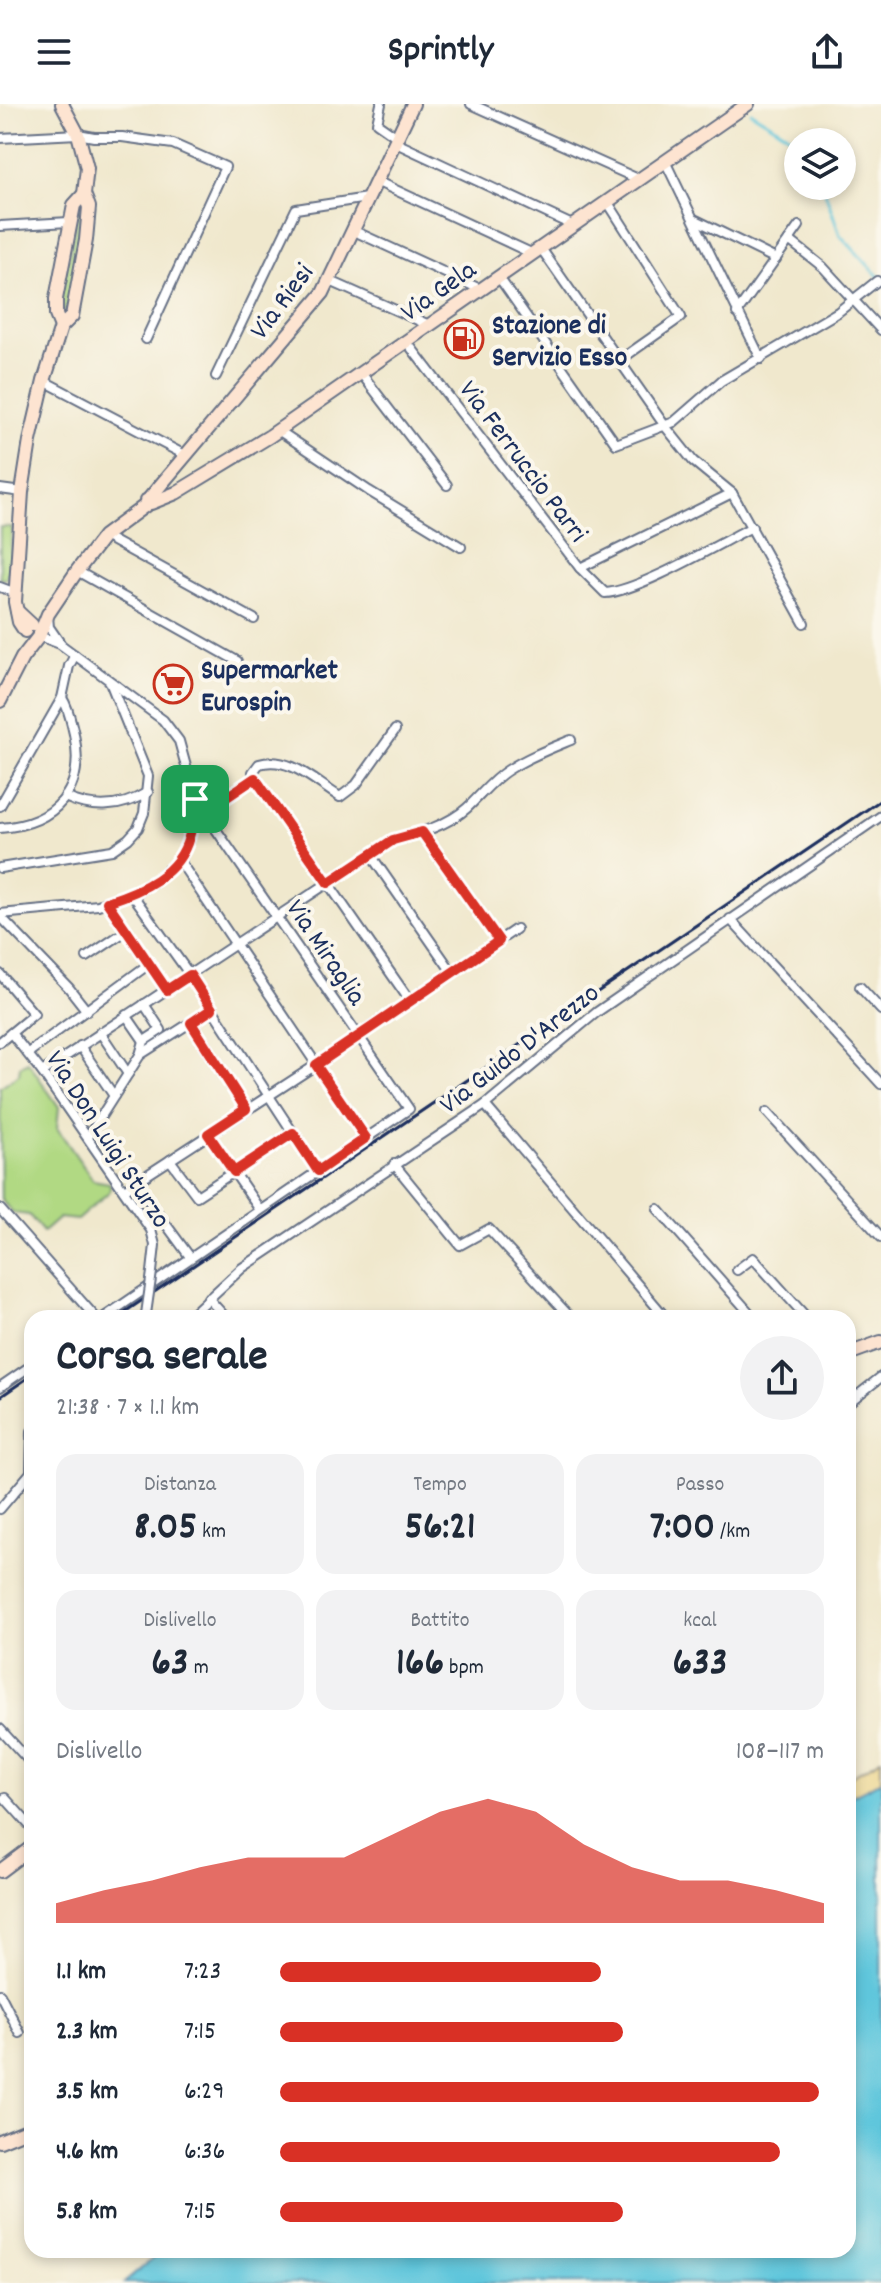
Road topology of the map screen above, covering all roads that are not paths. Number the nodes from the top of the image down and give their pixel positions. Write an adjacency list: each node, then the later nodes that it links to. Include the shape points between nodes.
1 (62, 104): 6 (main road)
2 (381, 104): 8 (street, via 377,123)
3 (413, 104): 8 (main road, Via Riesi)
4 (471, 104): 10 (street)
5 (747, 104): 9 (main road, Via Gela)
6 (78, 134): 7 (street); 12 (main road, via 87,168); 33 (street, via 173,144 225,167)
7 (0, 138)
8 (395, 140): 11 (main road, Via Riesi); 17 (street)
9 (665, 161): 10 (main road, Via Gela); 15 (street)
10 (638, 179): 14 (main road, Via Gela)
11 (376, 181): 13 (main road, Via Riesi); 22 (street)
12 (84, 194): 16 (main road); 31 (main road, via 89,207 81,270 72,316)
13 (367, 198): 20 (main road, Via Riesi); 38 (street, via 296,209)
14 (607, 201): 17 (main road, Via Gela); 36 (street, via 681,317)
15 (694, 219): 23 (street); 29 (street)
16 (69, 222): 18 (street); 31 (main road, via 56,299)
17 (572, 225): 22 (main road, Via Gela)
18 (0, 226)
19 (799, 226): 21 (street)
20 (352, 230): 25 (main road, Via Riesi); 27 (street)
21 (789, 240): 23 (street); 28 (street)
22 (535, 250): 24 (main road, Via Gela); 36 (street)
23 (776, 259): 29 (street)
24 (498, 276): 27 (main road, Via Gela); 40 (street, via 616,444)
25 (328, 280): 30 (street); 42 (main road, Via Riesi, via 323,293)
26 (877, 281): 28 (street)
27 (480, 289): 30 (main road, Via Gela)
28 (853, 301): 32 (street); 35 (street)
29 (737, 313): 35 (street)
30 (429, 325): 34 (main road, Via Gela)
31 (61, 327): 39 (main road)
32 (881, 330)
33 (146, 339)
34 (406, 341): 37 (main road, Via Gela); 51 (street, Via Ferruccio Parri)
35 (761, 359): 40 (street, via 721,381)
36 (620, 360): 40 (street)
37 (361, 373): 41 (main road, Via Gela); 43 (street)
38 (216, 376)
39 (44, 381): 42 (street); 45 (main road)
40 (665, 426): 46 (street, via 693,461)
41 (278, 430): 47 (main road, Via Gela, via 176,493); 50 (street)
42 (185, 455): 47 (main road, Via Riesi)
43 (447, 485)
44 (0, 489): 45 (street)
45 (22, 492): 54 (main road)
46 (732, 493): 48 (street); 51 (street)
47 (148, 503): 49 (main road, Via Gela)
48 (752, 527): 51 (street, Via Ferruccio Parri, via 615,593 598,588); 57 (street)
49 (104, 536): 52 (main road, Via Gela); 56 (street)
50 (461, 547)
51 (580, 568)
52 (77, 571): 55 (main road, Via Gela); 61 (street)
53 (1, 590): 54 (street)
54 (16, 593): 58 (main road, via 17,611)
55 (48, 614): 58 (main road, Via Gela); 59 (street)
56 (254, 619)
57 (804, 623)
58 (33, 631): 59 (street); 63 (main road, Via Gela)
59 (60, 644): 60 (street)
60 (75, 655): 62 (street); 64 (street)
61 (237, 661)
62 (109, 680): 68 (street, via 148,776); 70 (street, via 172,729 185,755)
63 (1, 696)
64 (62, 698): 69 (street, via 78,763); 72 (street)
65 (395, 730): 67 (street, via 356,785 340,797 280,762 259,764)
66 (571, 740): 77 (street, via 506,771 467,809)
67 (255, 778): 73 (street); 81 (street)
68 (148, 792): 71 (street); 75 (street)
69 (65, 797): 71 (street, via 92,806); 76 (street, via 39,819)
70 (195, 799): 73 (street, Via Miraglia); 79 (street, via 190,836)
71 (129, 802): 75 (street)
72 (0, 806)
73 (206, 811): 85 (street, Via Miraglia)
74 (881, 816): 86 (street, Via Guido D'Arezzo)
75 (142, 819): 80 (street, via 112,850)
76 (0, 828)
77 (422, 832): 78 (street); 89 (street)
78 (370, 854): 81 (street); 93 (street)
79 (179, 860): 82 (street); 90 (street)
80 (0, 868)
81 (328, 883): 85 (street); 98 (street)
82 (132, 894): 83 (street); 95 (street)
83 (107, 902): 84 (street); 88 (street)
84 (0, 915): 102 (street)
85 (278, 917): 90 (street); 107 (street, Via Miraglia)
86 (730, 919): 116 (street); 119 (street, Via Guido D'Arezzo, via 597,1012)
87 (516, 929): 89 (street)
88 (126, 931): 91 (street); 92 (street)
89 (499, 941): 93 (street)
90 (235, 945): 95 (street); 113 (street)
91 (87, 957)
92 (149, 964): 97 (street); 102 (street)
93 (452, 972): 98 (street)
94 (0, 974): 106 (street, via 34,1014)
95 (190, 975): 97 (street); 100 (street)
96 (860, 987): 101 (street)
97 (167, 990): 99 (street)
98 (410, 1001): 107 (street)
99 (144, 1004): 103 (street); 108 (street, via 161,1030)
100 (212, 1009): 104 (street); 117 (street)
101 (881, 1010)
102 (87, 1011): 111 (street)
103 (126, 1015): 105 (street); 108 (street)
104 (191, 1023): 112 (street); 120 (street)
105 (100, 1032): 110 (street); 115 (street)
106 (11, 1033): 109 (street); 111 (street, Via Don Luigi Sturzo)
107 (359, 1035): 113 (street); 125 (street, Via Miraglia, via 409,1109)
108 (144, 1041): 112 (street)
109 (0, 1042)
110 (80, 1046): 114 (street); 118 (street)
111 (28, 1053): 114 (street, Via Don Luigi Sturzo)
112 (140, 1055): 115 (street)
113 (316, 1065): 117 (street); 125 (street)
114 (42, 1072): 124 (street, Via Don Luigi Sturzo)
115 (128, 1074): 118 (street)
116 (881, 1084)
117 (268, 1094): 120 (street); 122 (street)
118 (114, 1096): 124 (street)
119 (485, 1105): 127 (street, Via Guido D'Arezzo); 145 (street)
120 (246, 1109): 123 (street)
121 (767, 1112): 135 (street)
122 (293, 1133): 128 (street); 129 (street)
123 (208, 1134): 126 (street); 129 (street)
124 (88, 1137): 131 (street, Via Don Luigi Sturzo)
125 (366, 1138): 128 (street, Via Miraglia)
126 (170, 1160): 129 (street, via 197,1196); 130 (street)
127 (394, 1164): 138 (street, Via Guido D'Arezzo, via 253,1260); 144 (street, via 460,1245 489,1229)
128 (318, 1171): 134 (street, Via Miraglia)
129 (234, 1172): 134 (street)
130 (135, 1182): 131 (street); 136 (street)
131 (124, 1190): 141 (street, Via Don Luigi Sturzo, bridge, via 155,1245)
132 (0, 1209): 139 (street)
133 (658, 1209): 146 (street)
134 (260, 1210): 136 (street, Via Miraglia)
135 (881, 1237)
136 (190, 1257): 140 (street, Via Miraglia)
137 (737, 1270): 147 (street, via 753,1258)
138 (208, 1298): 142 (street, Via Guido D'Arezzo); 143 (street)
139 (89, 1310)
140 (114, 1310)
141 (146, 1310)
142 (196, 1310)
143 (219, 1310)
144 (564, 1310)
145 (659, 1310)
146 (747, 1310)
147 (800, 1310)
148 (881, 1342): 149 (main road)
149 (856, 1351)
150 (24, 1370): 152 (street)
151 (881, 1377): 153 (street)
152 (0, 1387)
153 (856, 1397)
154 (24, 1480): 155 (street)
155 (0, 1509)
156 (0, 1729): 157 (street)
157 (24, 1755)
158 (5, 1798): 159 (street)
159 (24, 1819)
160 (24, 1853): 161 (main road)
161 (0, 1871)
162 (0, 1994): 163 (street)
163 (20, 2033)
164 (24, 2131): 165 (main road)
165 (0, 2141)

